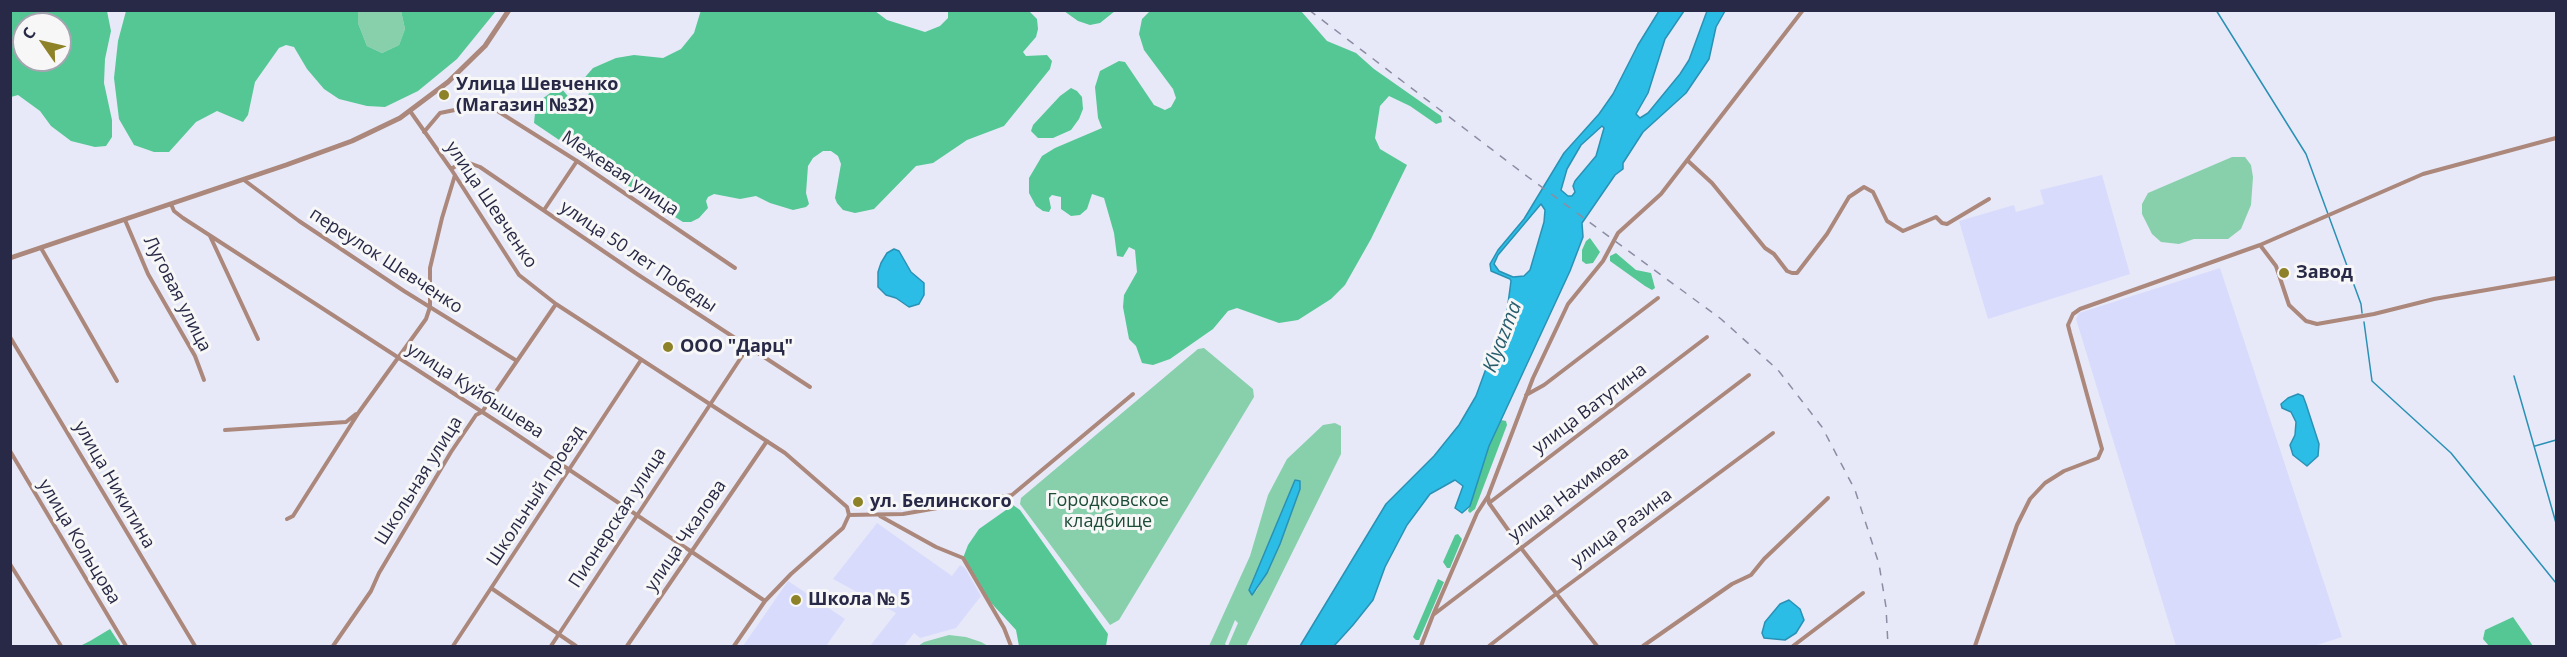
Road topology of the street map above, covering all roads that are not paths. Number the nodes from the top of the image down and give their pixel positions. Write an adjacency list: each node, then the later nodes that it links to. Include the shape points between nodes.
1 (508, 10): 3 (street, via 485,46)
2 (1803, 10): 7 (street)
3 (410, 111): 4 (street, улица Шевченко); 10 (street, via 352,141)
4 (424, 132): 6 (street, Межевая улица, via 440,114 488,105); 8 (street, улица Шевченко)
5 (2556, 138): 16 (street, via 2423,174)
6 (577, 160): 13 (street); 19 (street, Межевая улица)
7 (1687, 160): 11 (street, via 1792,273 1797,273 1827,234 1849,197 1864,187 1873,192 1887,221 1904,231 1936,218 1947,224); 36 (street, via 1661,194 1618,232 1603,261 1568,304)
8 (451, 169): 9 (street, улица Шевченко); 13 (street, улица 50 лет Победы, via 464,161 474,163)
9 (455, 175): 22 (street, улица Шевченко, via 519,274); 23 (street, via 430,268)
10 (243, 180): 12 (street); 23 (street, переулок Шевченко)
11 (1989, 199)
12 (171, 204): 14 (street); 15 (street, улица Куйбышева, via 174,211)
13 (544, 210): 27 (street, улица 50 лет Победы)
14 (125, 220): 17 (street); 32 (street, Луговая улица, via 148,274 195,356)
15 (209, 235): 26 (street); 28 (street, улица Куйбышева)
16 (2260, 245): 20 (street, via 2276,266 2289,305 2306,321 2317,324); 76 (street, via 2073,314 2068,326 2102,449 2098,458 2064,471 2030,499 2017,525)
17 (41, 248): 18 (street); 33 (street)
18 (10, 258)
19 (735, 268)
20 (2556, 278)
21 (1658, 298): 36 (street)
22 (556, 304): 29 (street, улица Шевченко); 30 (street, Школьная улица)
23 (430, 307): 28 (street); 30 (street, переулок Шевченко)
24 (10, 337): 63 (street, улица Никитина)
25 (1707, 337): 47 (street, улица Ватутина)
26 (258, 339)
27 (748, 347): 34 (street, улица 50 лет Победы); 37 (street, Пионерская улица)
28 (399, 359): 38 (street); 39 (street, улица Куйбышева)
29 (641, 360): 37 (street, улица Шевченко); 44 (street, Школьный проезд)
30 (517, 361): 39 (street, Школьная улица)
31 (1749, 375): 52 (street, улица Нахимова)
32 (204, 380)
33 (117, 381)
34 (810, 387)
35 (1133, 393): 50 (street, via 1012,495)
36 (1526, 395): 45 (street)
37 (709, 404): 42 (street, улица Шевченко); 48 (street, Пионерская улица)
38 (359, 412): 40 (street, via 346,422); 51 (street, via 293,516)
39 (482, 412): 44 (street, улица Куйбышева); 64 (street, Школьная улица, via 451,452 371,591)
40 (225, 430)
41 (1773, 433): 57 (street, улица Разина)
42 (767, 441): 49 (street, улица Шевченко, via 847,507); 53 (street, улица Чкалова)
43 (10, 451): 62 (street, улица Кольцова)
44 (569, 470): 48 (street, улица Куйбышева); 55 (street, Школьный проезд)
45 (1488, 496): 47 (street); 59 (street)
46 (1828, 498): 74 (street, via 1751,575)
47 (1489, 503): 52 (street)
48 (636, 514): 53 (street, улица Куйбышева); 60 (street, Пионерская улица)
49 (849, 514): 50 (street); 58 (street, via 843,528)
50 (877, 515): 70 (street, via 963,558)
51 (287, 519)
52 (1521, 548): 57 (street); 59 (street, улица Нахимова)
53 (692, 551): 58 (street, улица Куйбышева); 68 (street, улица Чкалова)
54 (10, 564): 61 (street)
55 (491, 588): 60 (street); 65 (street, Школьный проезд)
56 (1863, 593): 75 (street)
57 (1556, 594): 72 (street, улица Разина); 73 (street)
58 (765, 601): 69 (street)
59 (1433, 615): 71 (street)
60 (558, 636): 66 (street, Пионерская улица); 67 (street)
61 (61, 646)
62 (126, 646)
63 (195, 646)
64 (333, 646)
65 (453, 646)
66 (551, 646)
67 (576, 646)
68 (627, 646)
69 (734, 646)
70 (1011, 646)
71 (1421, 646)
72 (1489, 646)
73 (1597, 646)
74 (1643, 646)
75 (1793, 646)
76 (1975, 646)

